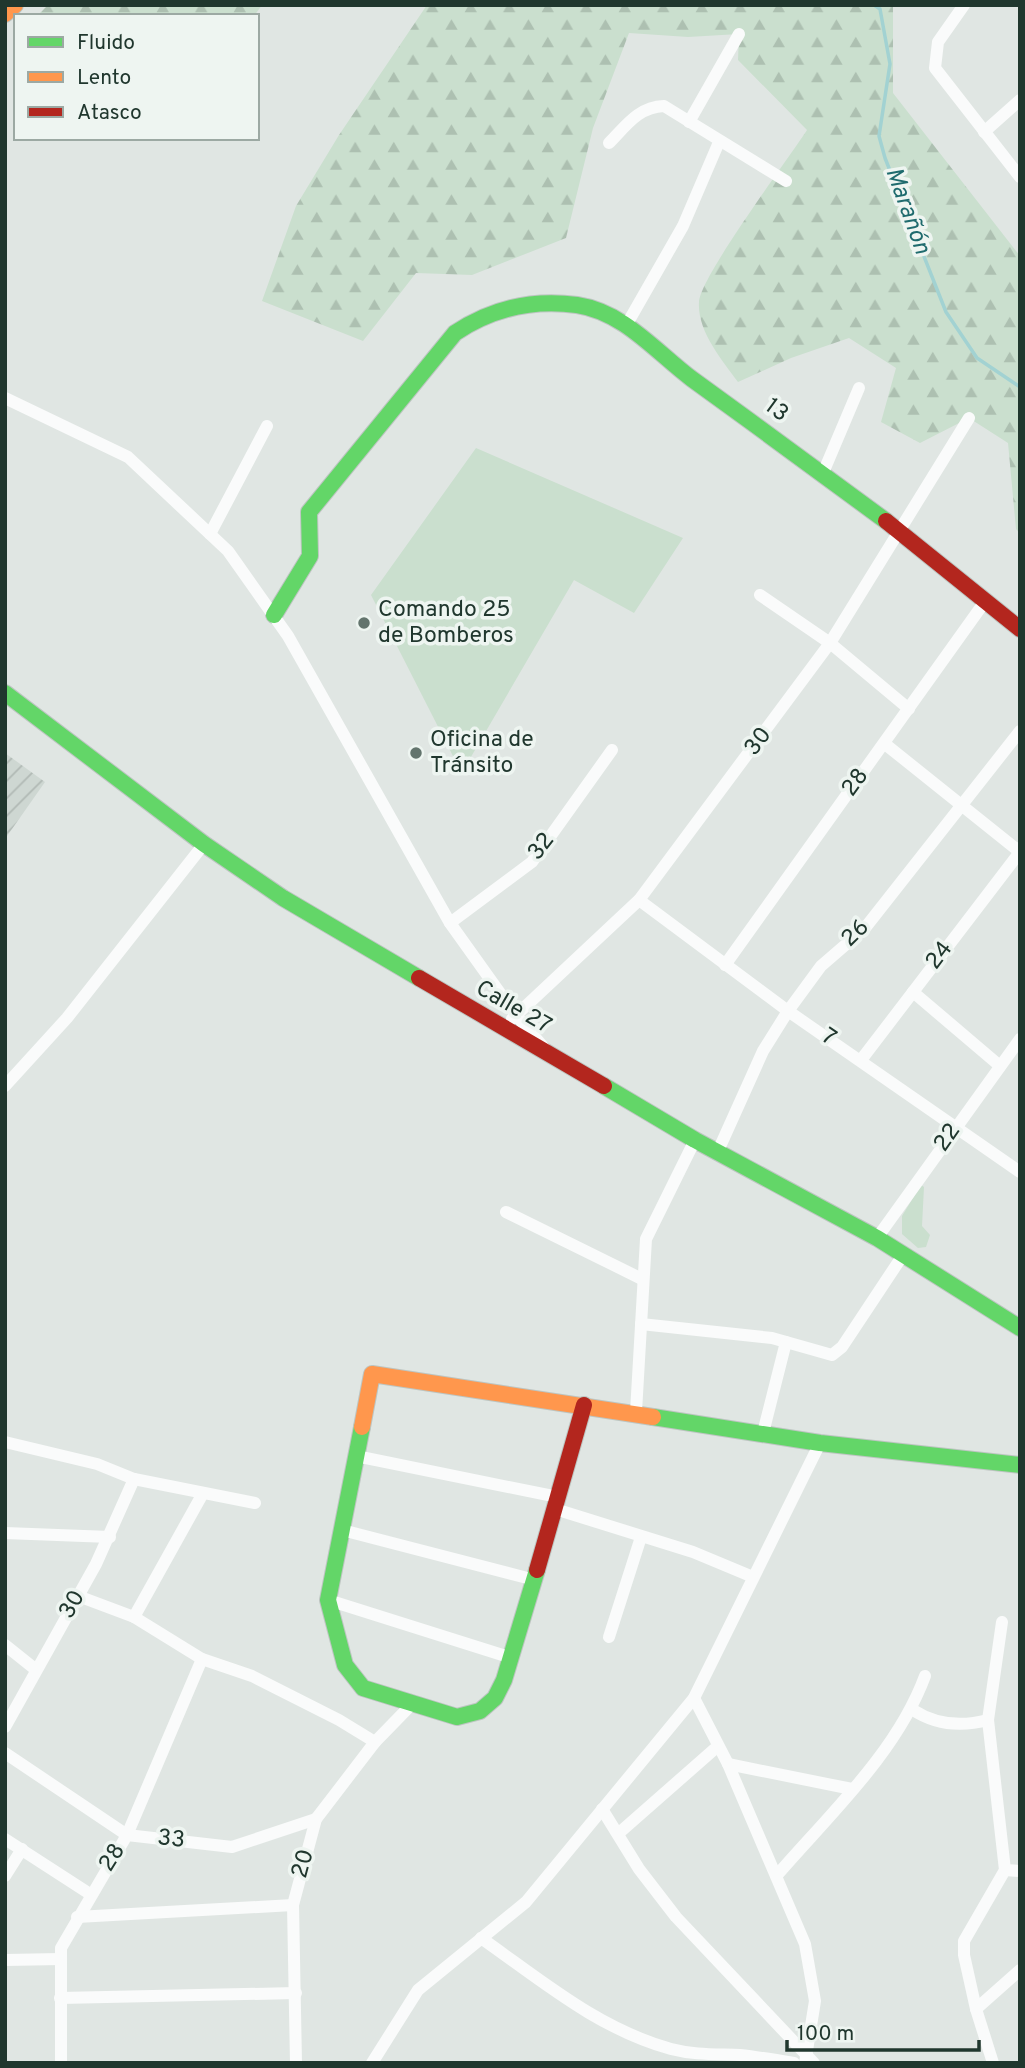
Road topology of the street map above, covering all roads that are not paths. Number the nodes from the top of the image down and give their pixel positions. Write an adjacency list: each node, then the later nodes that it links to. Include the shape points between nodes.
1 (15, 5): 3 (main road)
2 (964, 5): 7 (street, via 938,42 936,68)
3 (5, 14)
4 (739, 34): 6 (street)
5 (1020, 100): 7 (street)
6 (689, 122): 8 (street); 9 (street, via 664,106 651,107 639,112)
7 (984, 132): 10 (street)
8 (719, 142): 11 (street); 12 (street, via 683,226)
9 (609, 143)
10 (1020, 177)
11 (786, 181)
12 (627, 324): 17 (main road, 13, via 686,374); 22 (main road, 13, via 578,305 517,305 479,317 455,332 309,512 310,556)
13 (859, 388): 17 (street)
14 (5, 398): 19 (street, via 128,457)
15 (969, 418): 18 (street, 30)
16 (267, 426): 19 (street)
17 (823, 473): 18 (main road, 13)
18 (898, 530): 21 (main road, 13); 24 (street, 30)
19 (209, 534): 22 (street, via 228,551)
20 (760, 595): 24 (street)
21 (986, 600): 23 (main road, 13); 26 (street, 28)
22 (274, 615): 34 (street)
23 (1020, 629)
24 (830, 643): 26 (street); 33 (street, 30)
25 (5, 693): 31 (main road, Calle 27)
26 (909, 709): 28 (street, 28)
27 (1020, 732): 30 (street, 26)
28 (885, 744): 30 (street); 35 (street, 28)
29 (612, 750): 34 (street, 32, via 532,862)
30 (963, 804): 32 (street); 37 (street, 26, via 865,928 821,967)
31 (204, 844): 39 (main road, Calle 27, via 283,898); 44 (street, via 67,1018)
32 (1020, 852): 36 (street, 24)
33 (639, 900): 35 (street, 7); 38 (street, 30)
34 (450, 923): 38 (street)
35 (725, 965): 37 (street, 7)
36 (913, 992): 42 (street, 24); 43 (street)
37 (788, 1011): 42 (street, 7); 47 (street, 26, via 763,1051)
38 (515, 1014): 39 (street, 30); 41 (street)
39 (503, 1029): 41 (main road, Calle 27)
40 (1020, 1038): 43 (street, 22)
41 (552, 1058): 46 (main road, Calle 27)
42 (861, 1060): 45 (street, 7)
43 (1000, 1066): 45 (street, 22)
44 (5, 1086)
45 (956, 1126): 48 (street, 7); 50 (street, 22)
46 (695, 1140): 47 (main road, Calle 27); 52 (street, via 646,1240)
47 (718, 1151): 50 (main road, Calle 27)
48 (1020, 1172)
49 (506, 1212): 52 (street)
50 (877, 1238): 51 (main road, Calle 27)
51 (903, 1255): 54 (main road, Calle 27); 55 (street, via 842,1348 832,1355)
52 (642, 1279): 53 (street)
53 (640, 1324): 55 (street); 57 (street)
54 (1020, 1328)
55 (786, 1342): 58 (street)
56 (584, 1405): 57 (main road); 61 (main road, via 372,1374); 66 (main road)
57 (635, 1412): 58 (main road)
58 (763, 1433): 60 (main road)
59 (5, 1442): 63 (street, via 97,1464)
60 (820, 1443): 62 (main road); 71 (street)
61 (356, 1456): 66 (street); 67 (main road)
62 (1020, 1465)
63 (134, 1479): 64 (street); 69 (street, 30)
64 (202, 1495): 65 (street); 75 (street)
65 (255, 1503)
66 (557, 1503): 70 (street); 72 (main road)
67 (342, 1530): 72 (street); 74 (main road)
68 (5, 1533): 69 (street)
69 (110, 1537): 73 (street, 30)
70 (641, 1537): 71 (street); 77 (street)
71 (753, 1577): 83 (street)
72 (535, 1580): 80 (main road)
73 (78, 1596): 75 (street); 81 (street, 30)
74 (328, 1600): 80 (street); 84 (main road, via 353,1679 363,1688)
75 (134, 1617): 79 (street)
76 (1002, 1622): 86 (street)
77 (609, 1637)
78 (5, 1645): 81 (street)
79 (202, 1658): 88 (street, via 252,1676); 96 (street, 28)
80 (512, 1658): 84 (main road, via 502,1690 487,1710 457,1717)
81 (35, 1669): 87 (street, 30)
82 (925, 1676): 85 (street)
83 (694, 1698): 89 (street); 93 (street)
84 (414, 1702): 88 (street, 20)
85 (913, 1710): 86 (street, via 943,1723 968,1725); 92 (street)
86 (988, 1720): 99 (street)
87 (5, 1727)
88 (375, 1742): 94 (street, 20)
89 (719, 1746): 91 (street); 95 (street)
90 (5, 1753): 96 (street, 33)
91 (728, 1764): 92 (street); 101 (street)
92 (852, 1789): 101 (street)
93 (602, 1809): 95 (street); 106 (street, via 526,1902)
94 (316, 1819): 96 (street, 33, via 232,1847); 104 (street, 20)
95 (619, 1833): 113 (street, via 639,1869 676,1917)
96 (127, 1835): 103 (street, 28)
97 (5, 1839): 98 (street)
98 (22, 1849): 102 (street); 103 (street)
99 (1005, 1870): 100 (street); 112 (street, via 964,1941)
100 (1020, 1871)
101 (778, 1874): 113 (street, via 805,1944 813,1980)
102 (5, 1875)
103 (90, 1894): 105 (street, 28)
104 (293, 1905): 105 (street); 110 (street, 20)
105 (77, 1917): 107 (street, 28, via 61,1948)
106 (481, 1938): 116 (street, via 418,1990); 117 (street, via 587,2014 630,2034 696,2055 741,2055)
107 (61, 1959): 108 (street); 111 (street, 28)
108 (5, 1960)
109 (1020, 1970): 112 (street)
110 (296, 1993): 111 (street); 115 (street, 20)
111 (60, 1998): 114 (street, 28)
112 (976, 2008): 118 (street)
113 (808, 2060)
114 (61, 2063)
115 (296, 2063)
116 (372, 2063)
117 (794, 2063)
118 (993, 2063)

